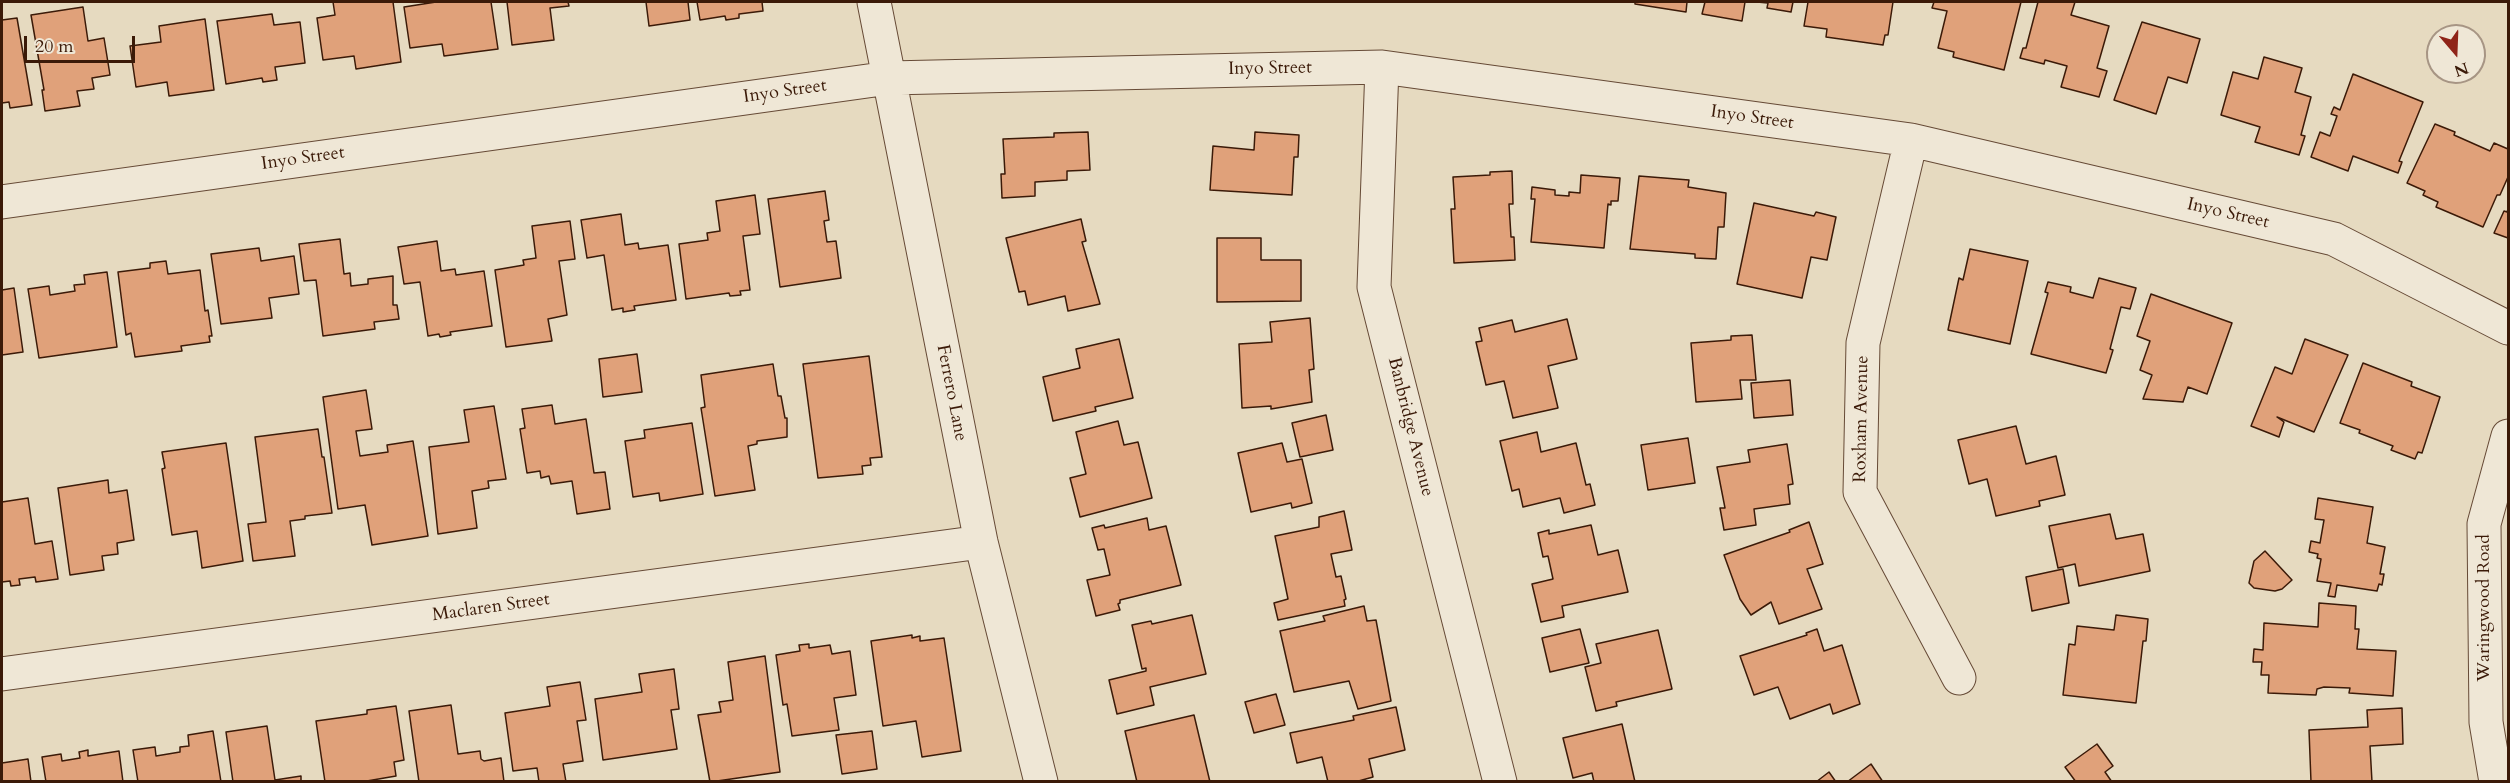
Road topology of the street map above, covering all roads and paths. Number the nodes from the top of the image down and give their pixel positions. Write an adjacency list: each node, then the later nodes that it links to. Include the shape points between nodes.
1 (874, 2): 3 (street, Ferrero Lane)
2 (1382, 67): 3 (street, Inyo Street); 4 (street, Inyo Street); 12 (street, Banbridge Avenue, via 1374,287)
3 (890, 78): 5 (street, Inyo Street); 8 (street, Ferrero Lane)
4 (1911, 140): 6 (street, Inyo Street, via 2334,239); 10 (street, Roxham Avenue, via 1863,343 1860,492)
5 (2, 202)
6 (2508, 328)
7 (2508, 436): 13 (street, Waringwood Road, via 2484,524 2486,722)
8 (981, 542): 9 (street, Maclaren Street); 11 (street, Ferrero Lane)
9 (2, 674)
10 (1959, 678)
11 (1041, 782)
12 (1500, 782)
13 (2496, 782)

